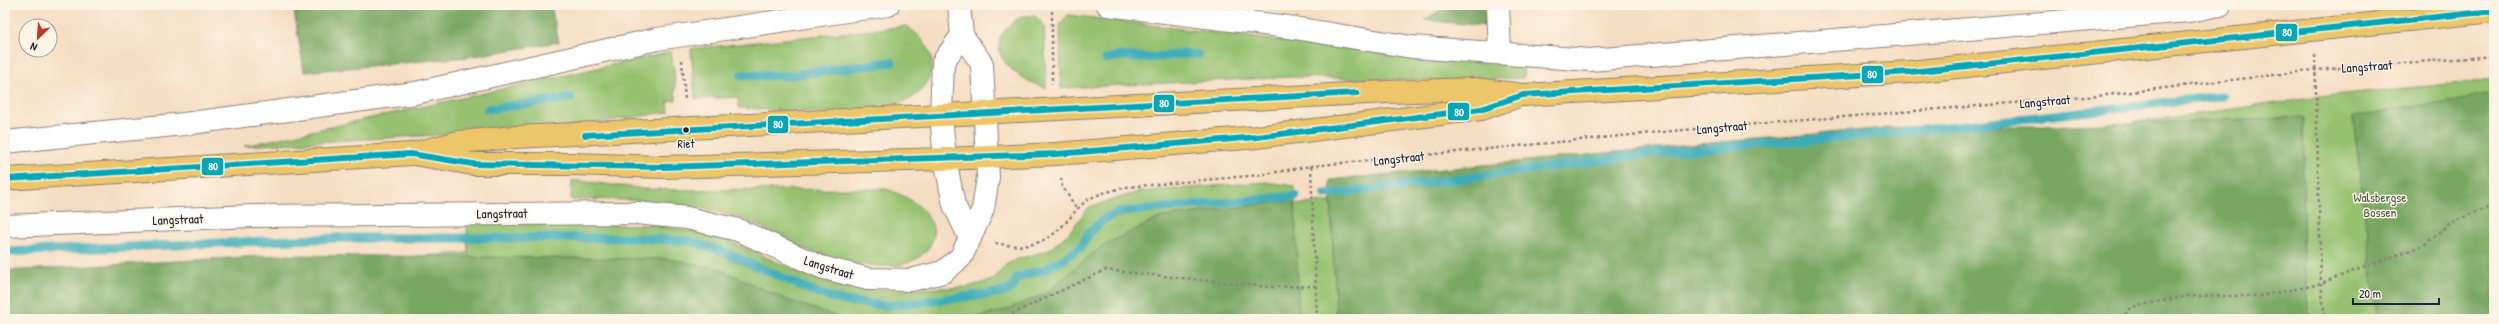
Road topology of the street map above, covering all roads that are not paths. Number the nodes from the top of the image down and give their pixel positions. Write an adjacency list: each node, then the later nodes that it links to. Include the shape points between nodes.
1 (888, 5): 12 (street, via 677,36 415,93 192,123)
2 (959, 5): 7 (street, Langstraat)
3 (1108, 5): 8 (street, via 1288,27 1412,46)
4 (1498, 5): 8 (street)
5 (2220, 5): 8 (street, via 2182,12 1590,60)
6 (2494, 11): 9 (main road, via 1910,72)
7 (962, 35): 10 (street, Langstraat, via 982,64); 11 (street, via 943,62)
8 (1500, 52)
9 (1523, 95): 10 (main road, via 1474,90 1387,92); 14 (main road, via 1481,109 1257,137 1063,153)
10 (986, 113): 11 (main road); 14 (street, Langstraat)
11 (941, 116): 13 (main road, via 516,137 459,142); 15 (street)
12 (5, 142)
13 (411, 154): 15 (main road, via 473,164 663,167); 16 (main road)
14 (988, 156): 15 (main road); 18 (street, Langstraat, via 984,209)
15 (945, 160): 18 (street, via 954,205)
16 (5, 179)
17 (5, 226): 18 (street, Langstraat, via 254,216 636,213 687,218 738,230 821,267 885,281 911,280 943,272 961,257)
18 (970, 238)

